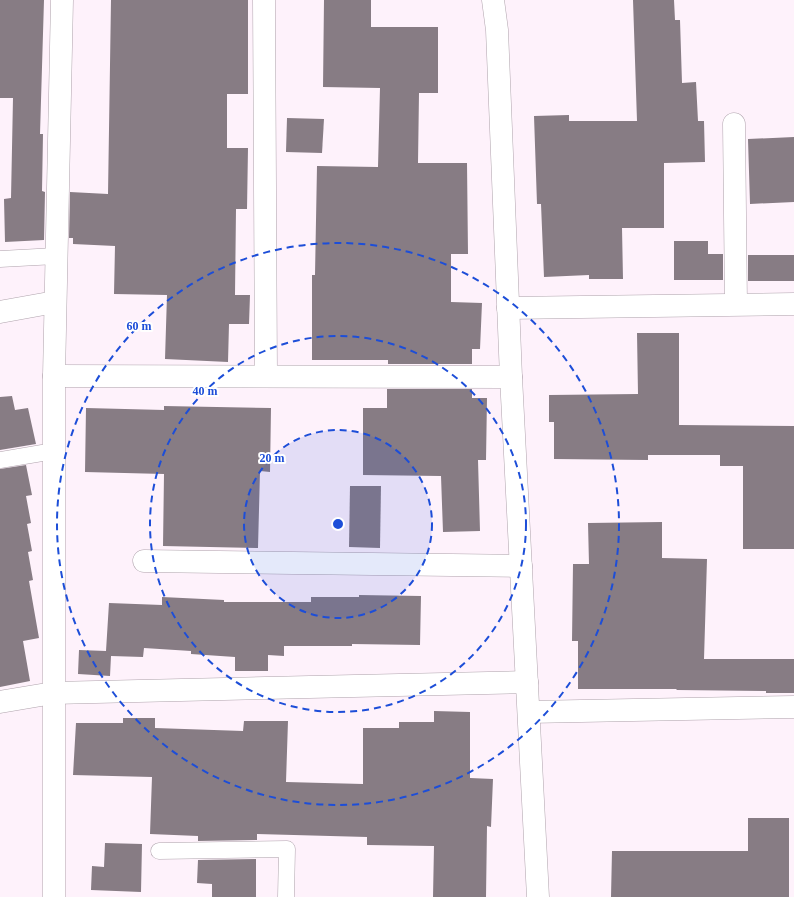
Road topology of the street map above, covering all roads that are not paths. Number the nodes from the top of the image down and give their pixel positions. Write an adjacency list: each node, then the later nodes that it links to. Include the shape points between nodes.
1 (62, 0): 5 (street)
2 (264, 0): 13 (street)
3 (493, 0): 10 (street, via 498,30)
4 (734, 124): 8 (street)
5 (56, 256): 6 (lane); 7 (street)
6 (0, 259)
7 (55, 302): 11 (street); 12 (street)
8 (736, 304): 9 (street); 10 (street)
9 (794, 304)
10 (508, 308): 14 (street)
11 (0, 312)
12 (54, 376): 13 (street); 15 (street)
13 (266, 376): 14 (street)
14 (511, 377): 18 (street)
15 (54, 451): 16 (lane); 20 (street)
16 (0, 460)
17 (144, 561): 18 (street)
18 (521, 566): 19 (street)
19 (527, 682): 20 (street); 23 (street)
20 (53, 693): 21 (street); 25 (street)
21 (0, 702)
22 (794, 707): 23 (street)
23 (529, 712): 27 (street)
24 (159, 851): 26 (lane, via 286,849)
25 (54, 897)
26 (286, 897)
27 (538, 897)

